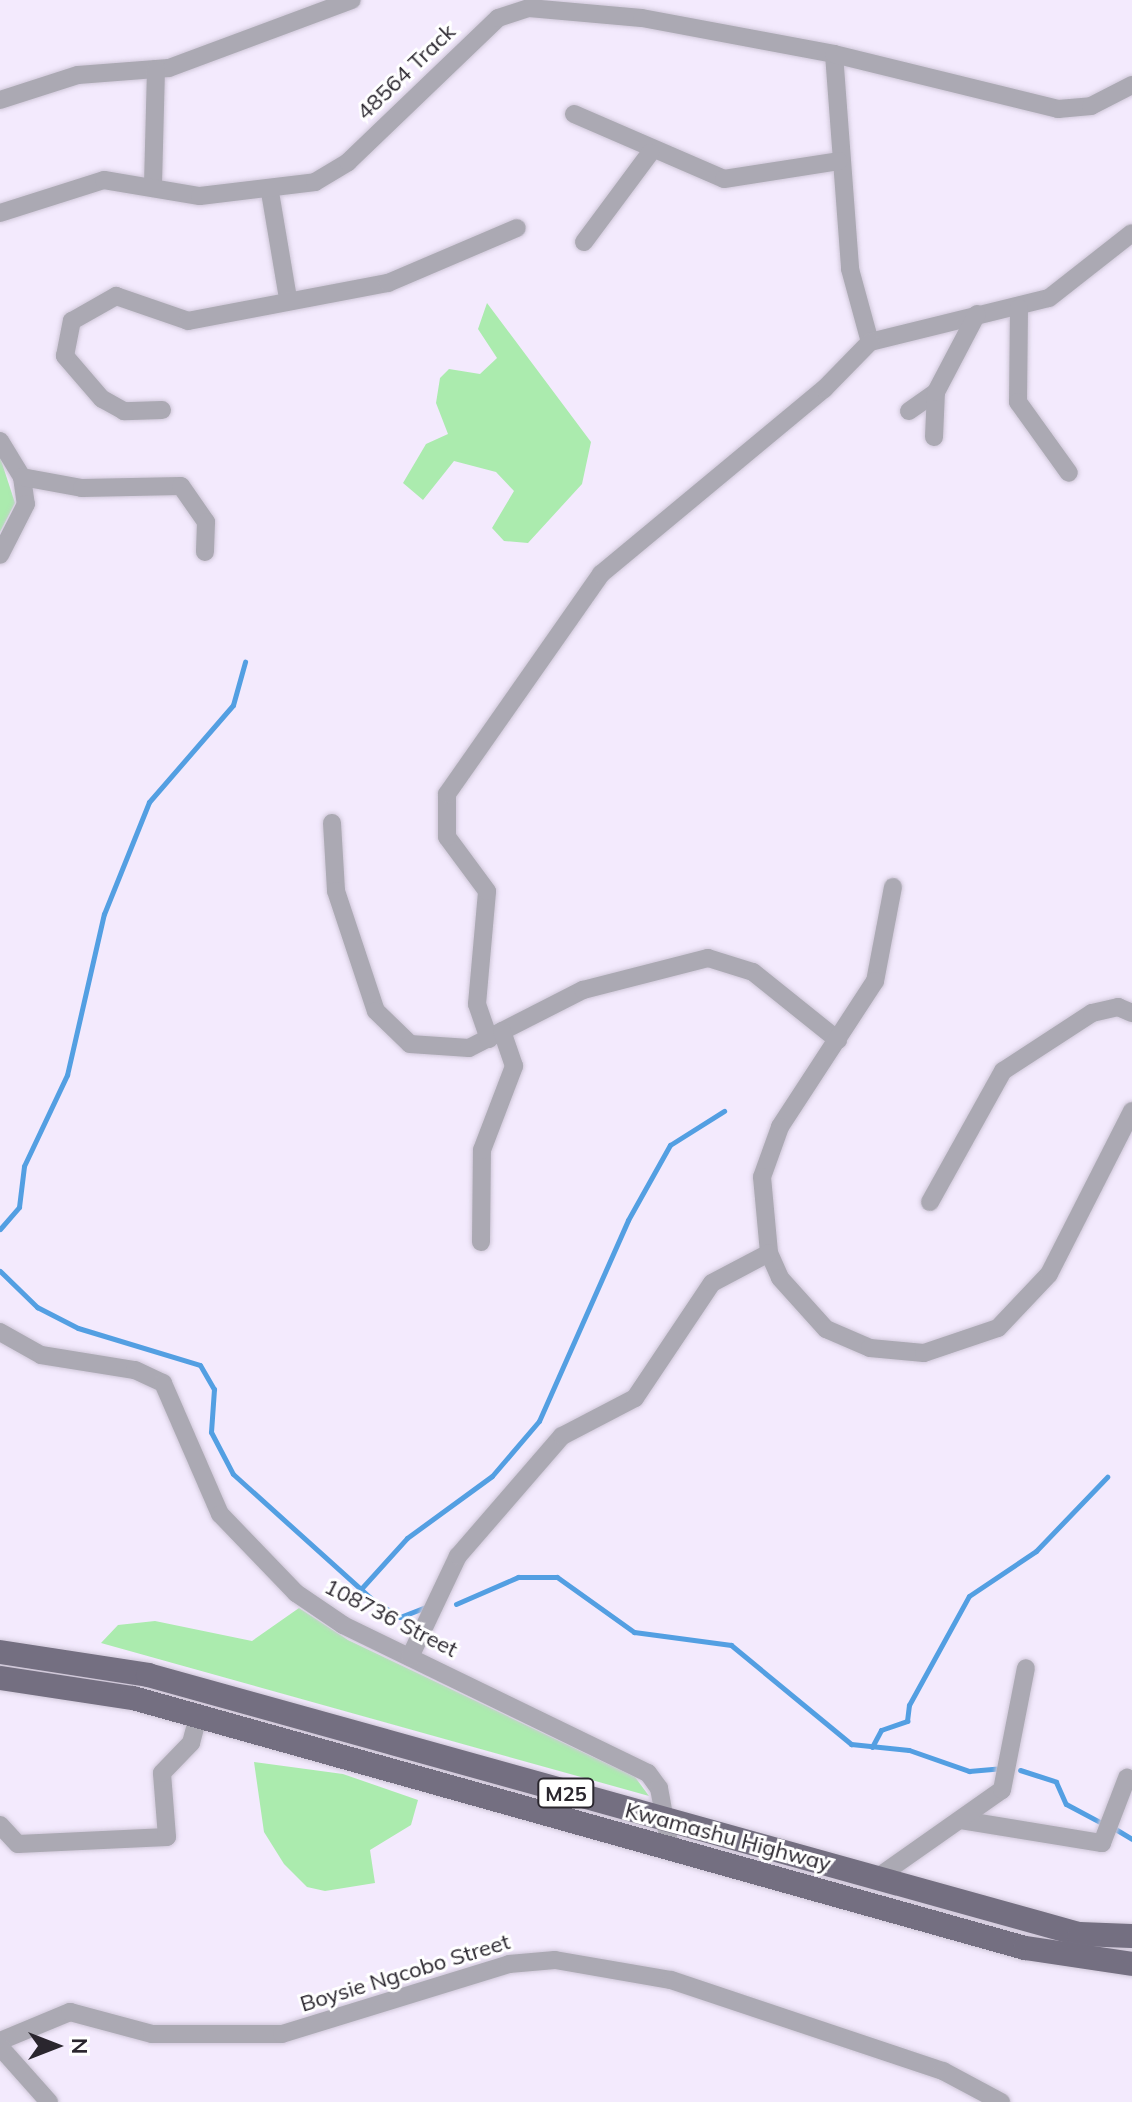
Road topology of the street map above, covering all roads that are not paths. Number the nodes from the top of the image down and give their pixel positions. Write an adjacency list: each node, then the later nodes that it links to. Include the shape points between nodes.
1 (352, 0): 3 (street)
2 (834, 54): 4 (street, 48564 Track, via 1058,109 1091,106); 8 (street); 10 (street, 48564 Track, via 642,18 519,10 498,18 339,168)
3 (156, 69): 5 (street, via 78,75); 9 (street)
4 (1132, 85)
5 (0, 100)
6 (574, 114): 7 (street)
7 (650, 153): 8 (street, via 731,180); 14 (street)
8 (839, 161): 18 (street, via 850,269)
9 (153, 184): 10 (street, 48564 Track, via 185,196); 11 (street, 48564 Track, via 86,182)
10 (270, 192): 15 (street)
11 (0, 213)
12 (517, 228): 15 (street, via 388,283)
13 (1132, 233): 16 (street, via 1049,298)
14 (584, 242)
15 (288, 298): 20 (street, via 188,321 116,296 72,321 65,356 102,399 124,411)
16 (1019, 308): 17 (street); 24 (street, via 1018,402)
17 (977, 314): 18 (street); 19 (street)
18 (870, 342): 31 (street, via 824,389 601,574 447,794 447,837 487,891 477,1004)
19 (936, 392): 21 (street); 22 (street)
20 (162, 410)
21 (909, 411)
22 (934, 437)
23 (0, 441): 25 (street)
24 (1069, 473)
25 (22, 477): 26 (street, via 82,488 181,486 206,522); 27 (street, via 25,514)
26 (205, 552)
27 (0, 555)
28 (332, 823): 31 (street, via 336,891 389,1030 431,1049)
29 (893, 887): 32 (street, via 875,981)
30 (1132, 1013): 34 (street, via 1118,1007 1092,1013 1003,1071)
31 (496, 1035): 32 (street, via 583,990 708,958 753,972); 35 (street, via 514,1066 482,1150)
32 (838, 1040): 36 (street, via 769,1150 761,1203)
33 (1132, 1111): 36 (street, via 1035,1294 972,1342 924,1353 845,1339 798,1300)
34 (930, 1202)
35 (481, 1242)
36 (769, 1253): 39 (street, via 712,1283 644,1390 562,1436 458,1556)
37 (0, 1332): 39 (street, 108736 Street, via 41,1355 135,1370 163,1383 181,1410 208,1494 235,1532 319,1610)
38 (0, 1652): 45 (main road, Kwamashu Highway / M25, via 148,1675)
39 (410, 1657): 45 (street, 108736 Street, via 648,1773)
40 (1026, 1668): 44 (street, via 1009,1776 992,1800)
41 (0, 1678): 42 (main road, Kwamashu Highway / M25, via 78,1686)
42 (198, 1716): 46 (street, via 191,1743 162,1773 167,1837 18,1844); 47 (main road, Kwamashu Highway / M25)
43 (1127, 1778): 44 (street, via 1102,1843)
44 (961, 1820): 48 (street)
45 (666, 1821): 47 (street, 108736 Street); 48 (main road, Kwamashu Highway / M25)
46 (0, 1825)
47 (670, 1848): 50 (main road, Kwamashu Highway / M25, via 1025,1948)
48 (878, 1877): 49 (main road, Kwamashu Highway / M25, via 1079,1934)
49 (1132, 1936)
50 (1132, 1964)
51 (0, 2044): 52 (street); 53 (street, Boysie Ngcobo Street, via 70,2012 152,2034 282,2034 509,1964 555,1960 671,1980 931,2066)
52 (42, 2100)
53 (1001, 2102)

